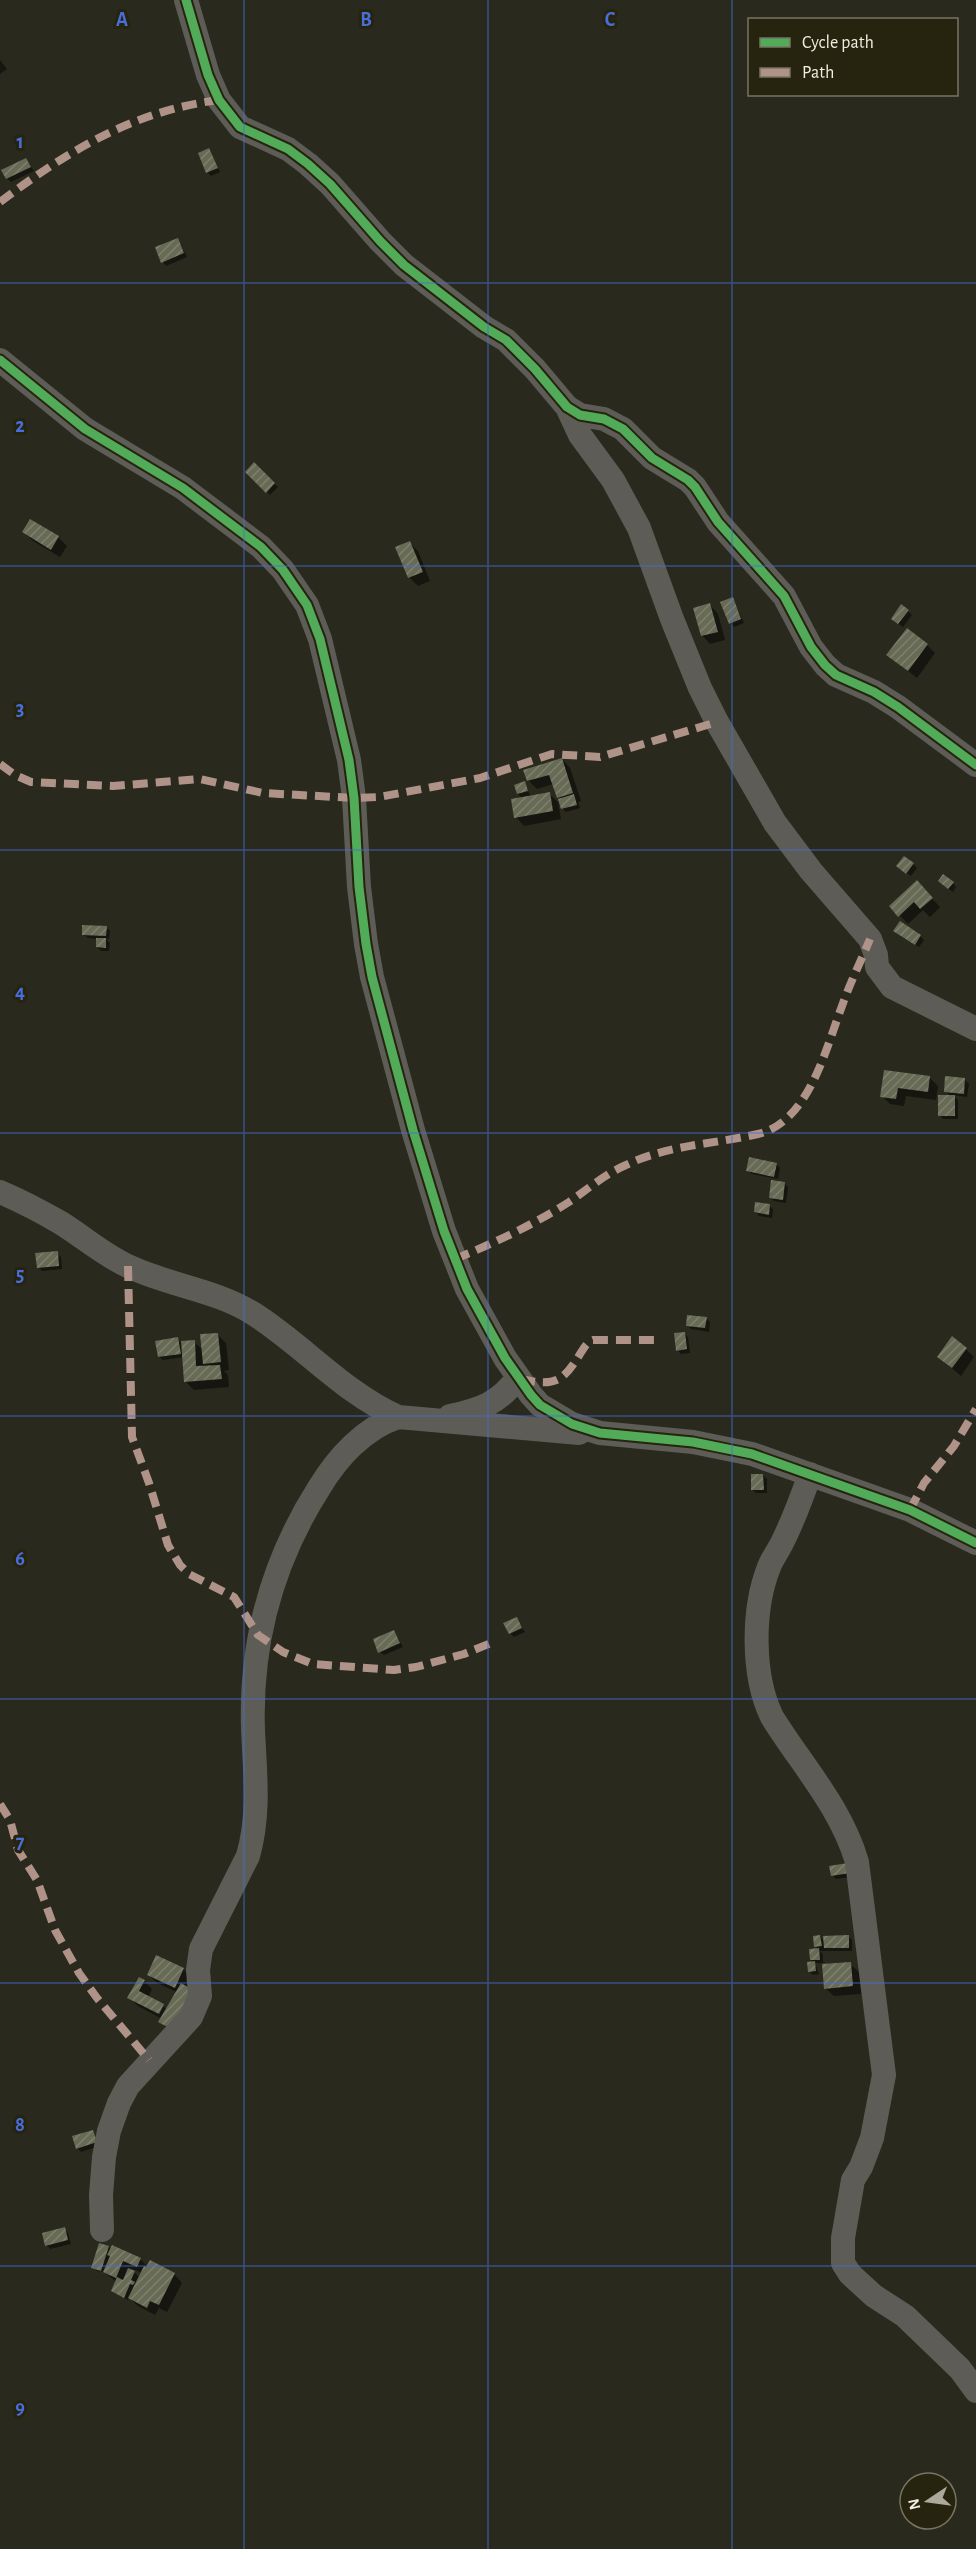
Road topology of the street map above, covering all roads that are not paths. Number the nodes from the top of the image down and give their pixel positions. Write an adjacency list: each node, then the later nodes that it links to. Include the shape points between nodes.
1 (186, 0): 3 (street, via 208,75 229,116 252,135 288,150 308,164 404,265 506,340)
2 (0, 360): 7 (street, via 86,429 183,488 261,548 283,570 307,605 320,639 349,760 366,944 413,1130 444,1231 468,1289)
3 (567, 407): 4 (street, via 624,429 652,458 688,480 718,522 784,596 825,665 836,675 898,707); 5 (street, via 588,449 625,500 650,554 700,688 775,823 870,939 877,967 892,987)
4 (976, 765)
5 (976, 1029)
6 (0, 1192): 8 (street, via 62,1224 128,1266 213,1294 252,1312 355,1392)
7 (517, 1378): 9 (street, via 504,1395 488,1406); 10 (street, via 540,1405 557,1417)
8 (398, 1418): 9 (street); 13 (street, via 371,1430 332,1467 278,1564 258,1635 253,1730 257,1811 248,1856 201,1949 200,1996 191,2017 135,2077 118,2103 104,2157)
9 (436, 1420): 10 (street)
10 (600, 1433): 11 (street, via 752,1454)
11 (810, 1474): 12 (street, via 910,1509); 14 (street, via 783,1542 769,1565 759,1609 758,1659 764,1701 836,1814 857,1862 884,2075 872,2138 853,2180 843,2263 874,2296 905,2316)
12 (976, 1543)
13 (102, 2230)
14 (976, 2391)

